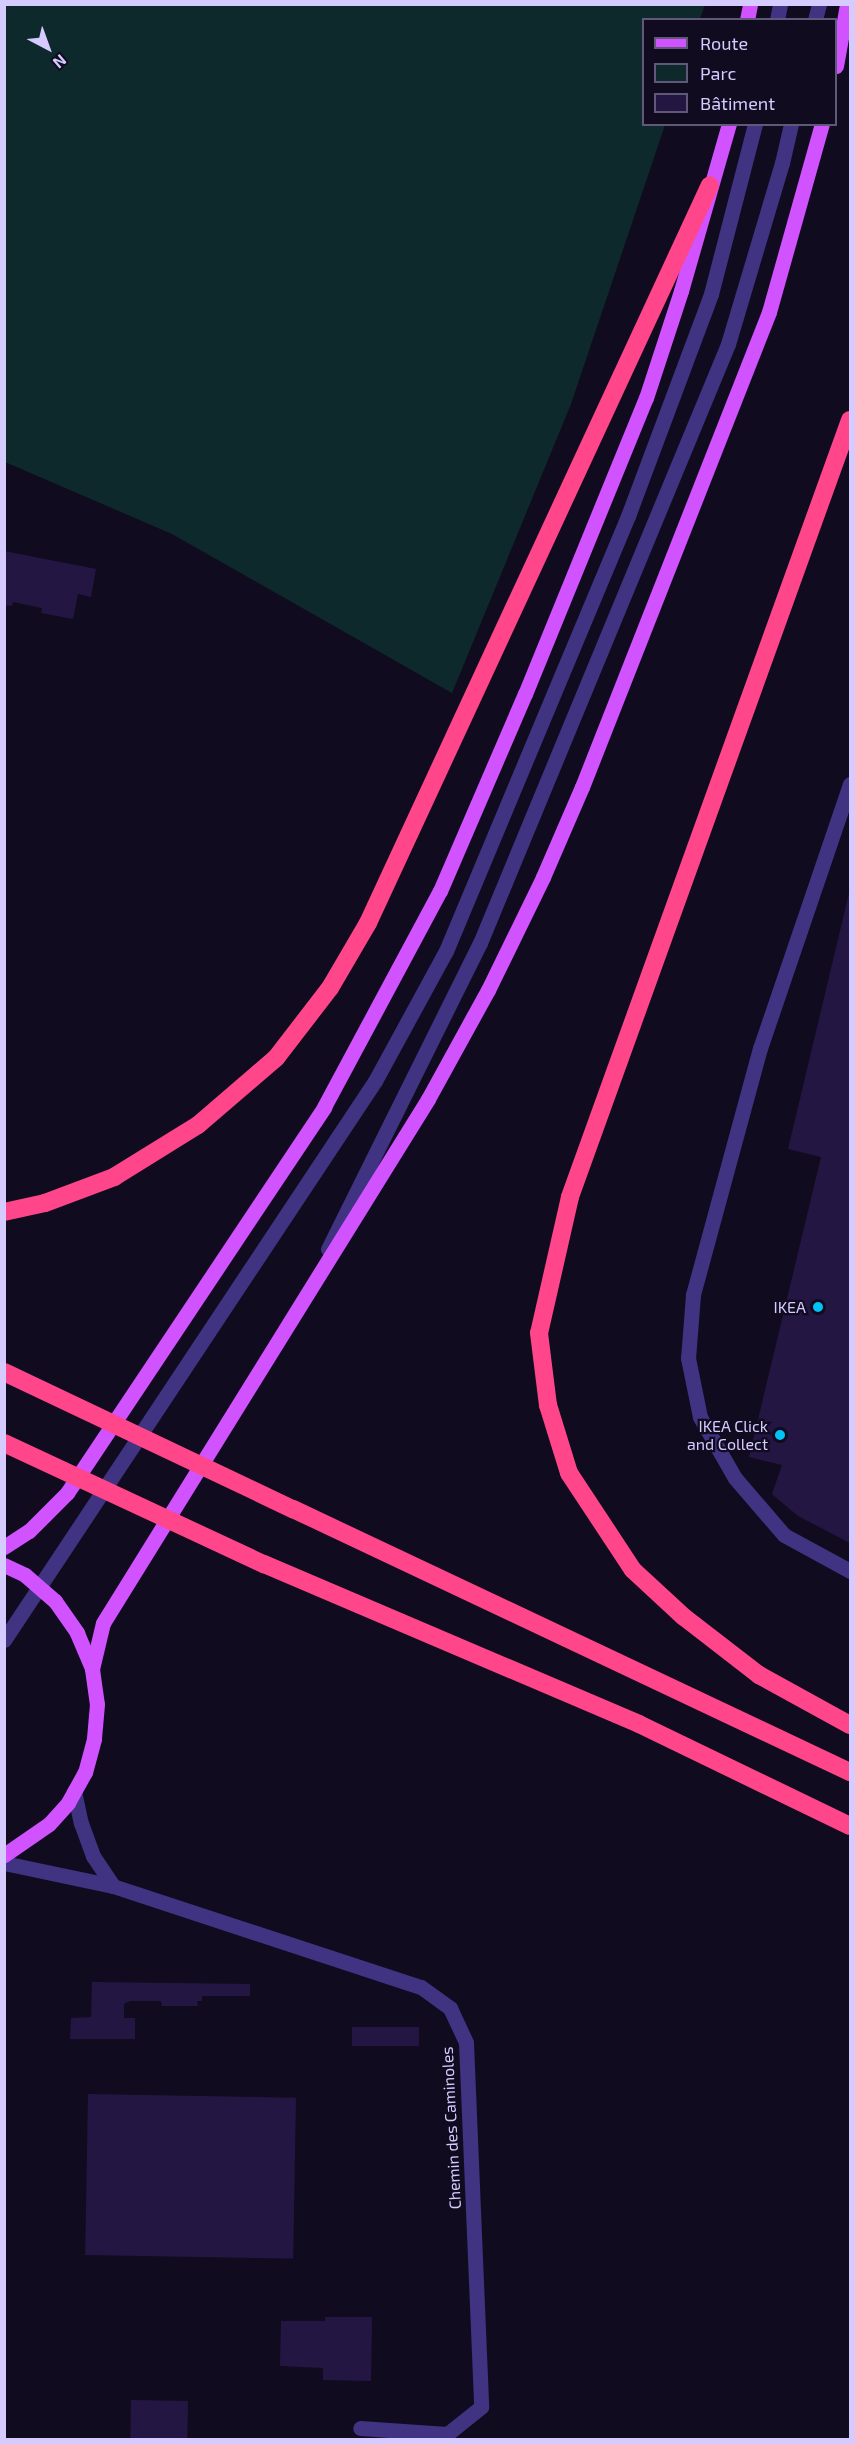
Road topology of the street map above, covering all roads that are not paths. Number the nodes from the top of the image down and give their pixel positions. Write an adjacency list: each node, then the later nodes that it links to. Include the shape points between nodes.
1 (847, 4): 2 (main road)
2 (837, 60)
3 (728, 126): 7 (main road)
4 (755, 126): 17 (street, via 707,306 628,516 446,951 368,1091)
5 (791, 126): 11 (street, via 728,344 485,932)
6 (821, 126): 11 (main road, via 769,312 552,857 488,990 428,1099)
7 (710, 185): 10 (highway, via 373,912 330,988 276,1058 198,1125 114,1177 45,1203); 14 (main road, via 646,399 440,891 318,1117 67,1493 29,1531)
8 (850, 421): 20 (highway, via 570,1197 539,1333 548,1405 570,1473 633,1570 684,1617 759,1674)
9 (850, 784): 16 (street, via 760,1048 693,1295 688,1358 700,1417 735,1478 784,1535)
10 (4, 1212)
11 (304, 1298): 19 (main road, via 103,1623)
12 (4, 1372): 21 (highway, bridge)
13 (4, 1443): 23 (highway, bridge, via 264,1564 639,1724)
14 (4, 1548)
15 (4, 1565): 17 (main road, via 25,1575)
16 (850, 1571)
17 (38, 1587): 18 (street); 19 (main road, via 55,1601 77,1633)
18 (4, 1640)
19 (92, 1669): 22 (main road, via 97,1704 94,1738 85,1772)
20 (850, 1725)
21 (850, 1772)
22 (74, 1791): 24 (main road, via 49,1824); 26 (street, via 93,1856)
23 (850, 1826)
24 (4, 1856)
25 (4, 1863): 26 (street, Chemin des Caminoles)
26 (113, 1886): 27 (street, Chemin des Caminoles, via 421,1987 450,2008 466,2043 481,2407 447,2434)
27 (360, 2428)

